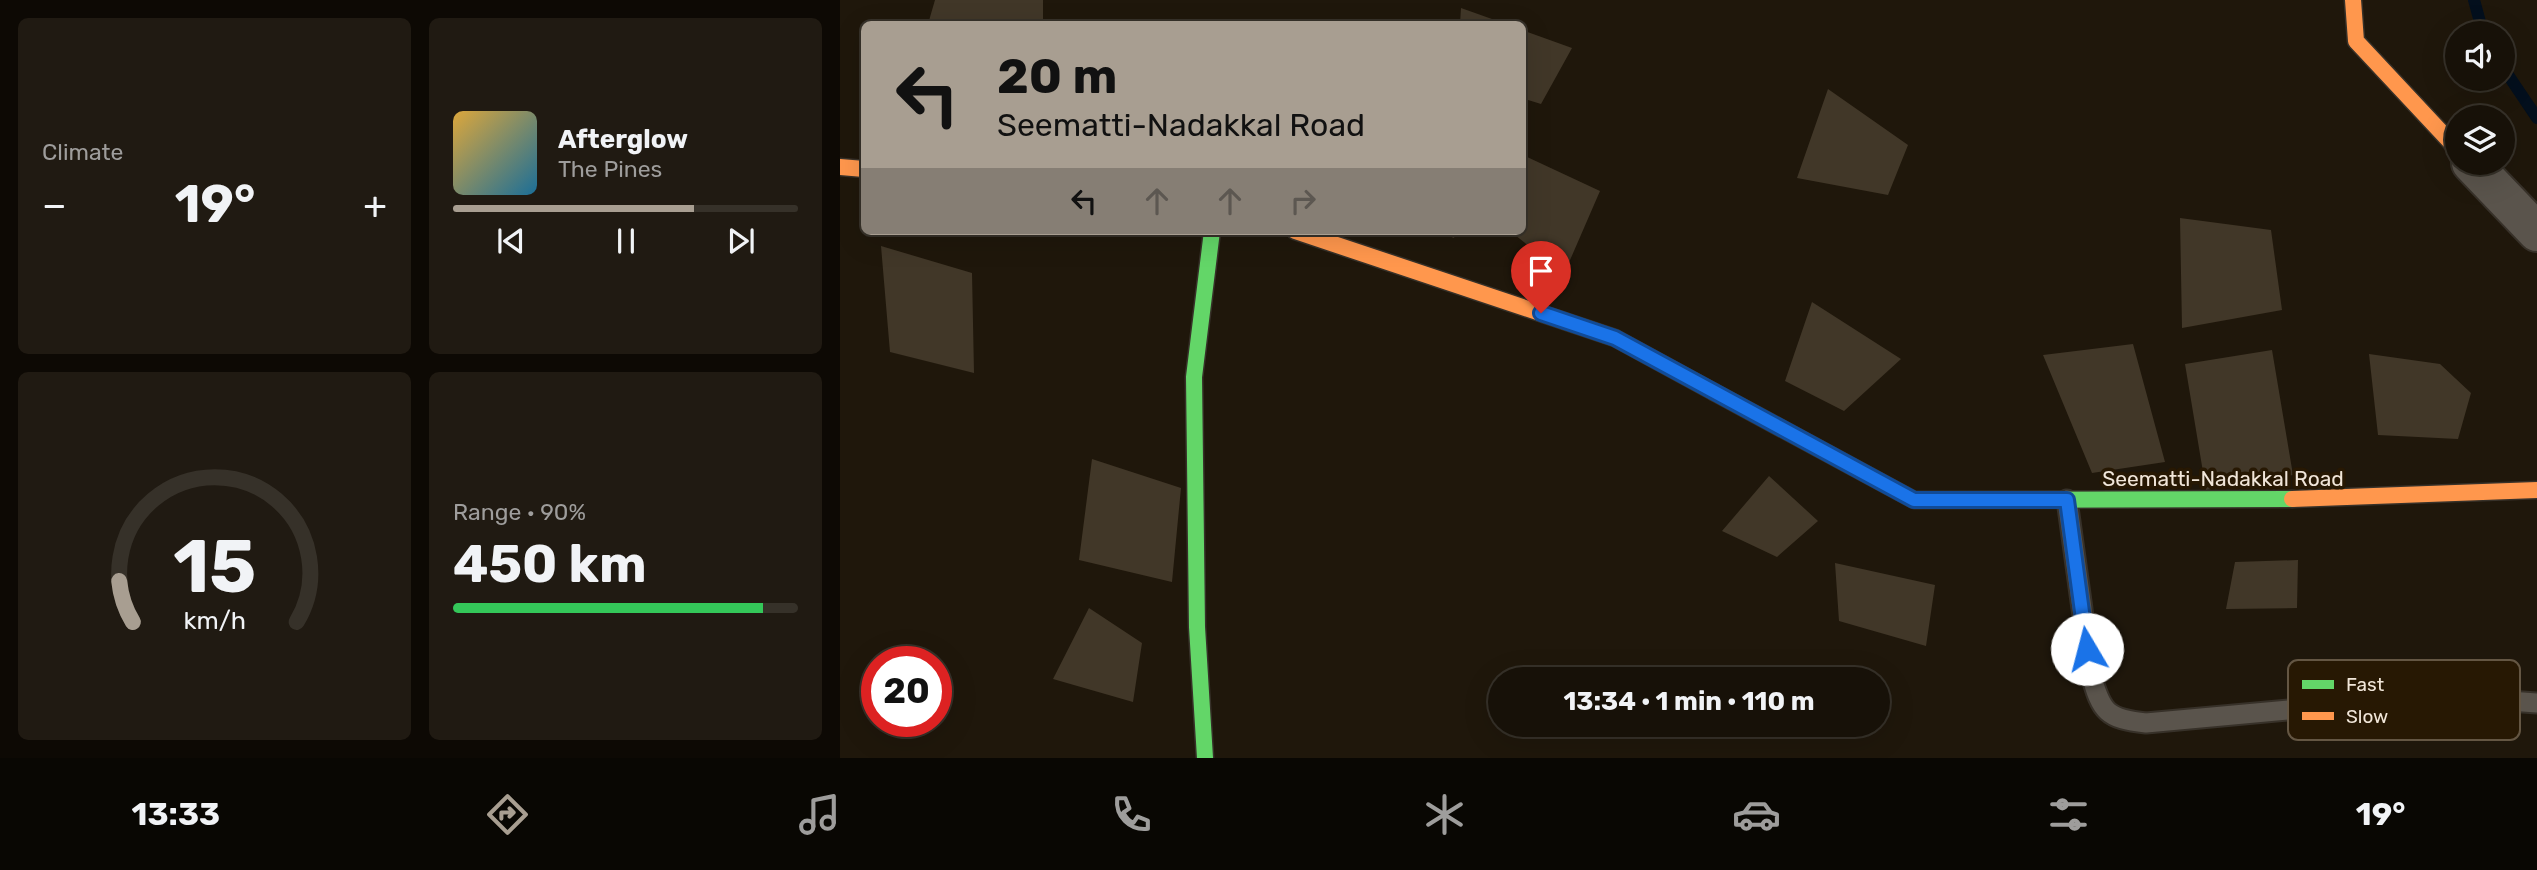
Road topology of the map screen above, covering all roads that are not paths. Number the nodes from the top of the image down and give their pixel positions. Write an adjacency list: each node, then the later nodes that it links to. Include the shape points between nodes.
1 (2353, 0): 2 (street, via 2356,41)
2 (2445, 136)
3 (840, 167): 4 (street)
4 (861, 169)
5 (2482, 175): 6 (street)
6 (2537, 232)
7 (1212, 235): 12 (street, via 1194,377 1197,627)
8 (1307, 235): 10 (street, Seematti-Nadakkal Road, via 1615,338 1914,500)
9 (2537, 490): 10 (street, Seematti-Nadakkal Road, via 2333,499)
10 (2067, 500): 11 (lane, via 2091,674 2107,713 2146,723)
11 (2288, 710)
12 (1205, 758)

